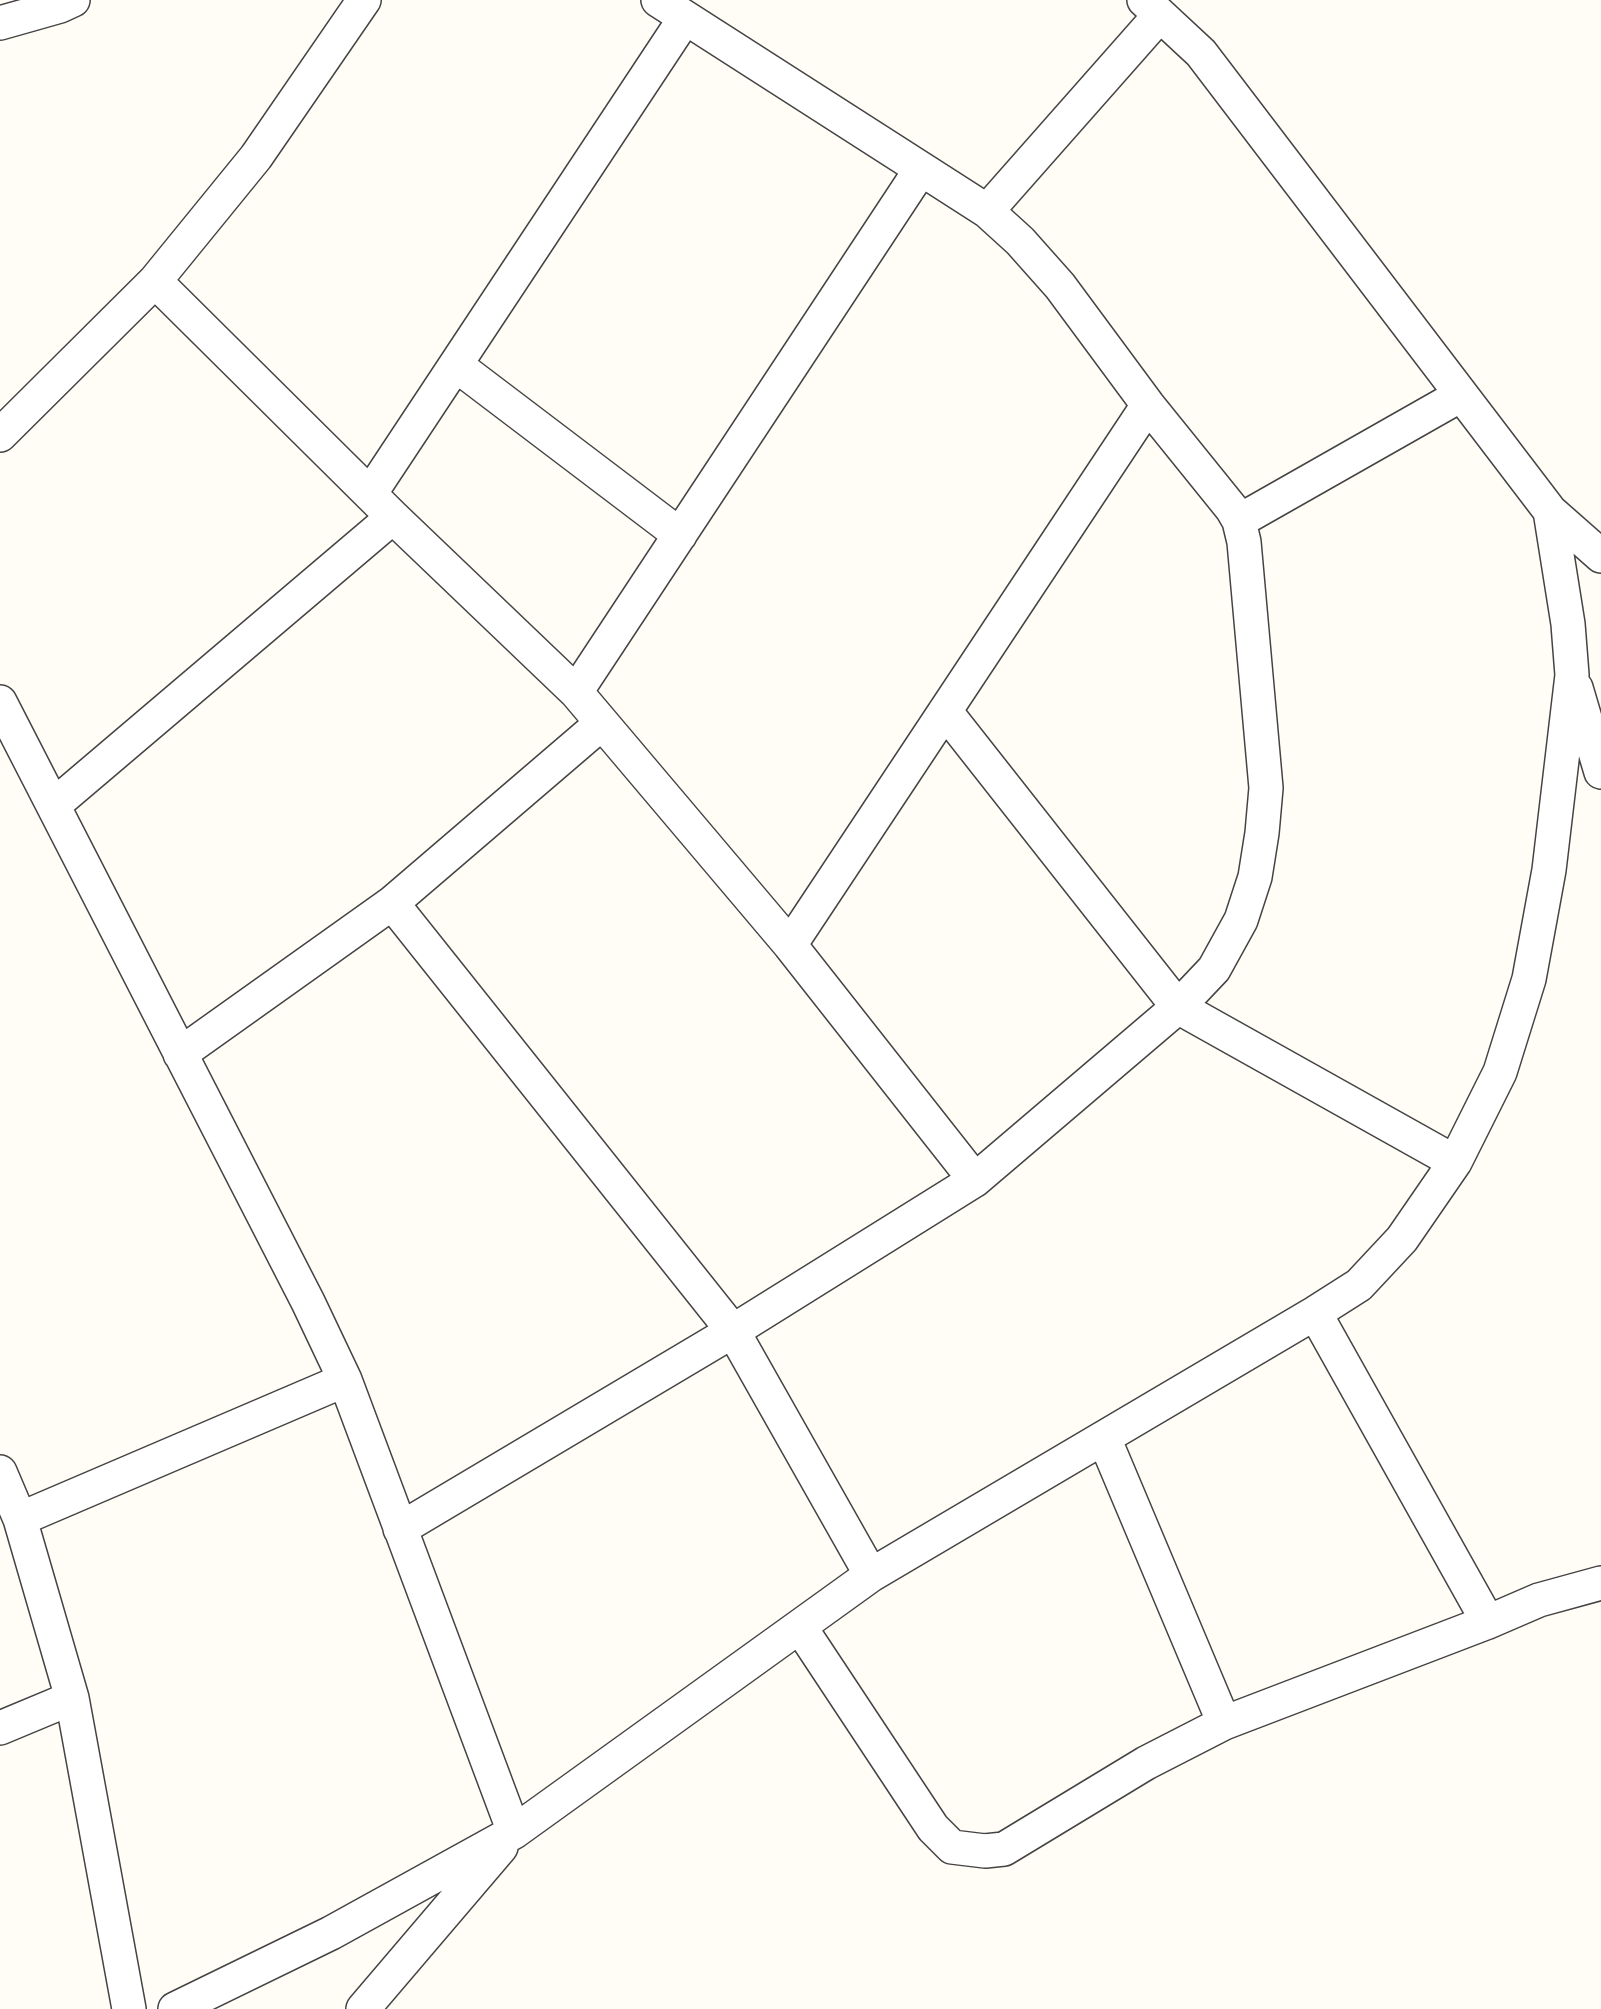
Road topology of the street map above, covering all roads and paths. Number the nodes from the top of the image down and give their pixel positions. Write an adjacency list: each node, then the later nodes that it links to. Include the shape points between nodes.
1 (73, 0): 6 (street)
2 (364, 0): 9 (street, via 256,157)
3 (658, 0): 5 (street)
4 (1152, 7): 8 (street); 11 (street, via 1201,53)
5 (685, 18): 7 (street); 10 (street)
6 (0, 23)
7 (921, 169): 8 (street); 18 (street)
8 (987, 211): 12 (street, via 1060,286)
9 (155, 280): 13 (street); 14 (street)
10 (456, 365): 14 (street); 18 (street)
11 (1461, 394): 15 (street); 17 (street)
12 (1148, 405): 17 (street); 23 (street)
13 (0, 435)
14 (370, 494): 16 (street)
15 (1550, 511): 19 (street); 20 (street)
16 (393, 517): 21 (street); 26 (street)
17 (1239, 521): 29 (street, via 1266,788 1262,833 1255,877 1241,920 1214,969)
18 (680, 535): 21 (street)
19 (1601, 556)
20 (1572, 675): 25 (street); 31 (street, via 1549,870 1529,979 1500,1072)
21 (576, 692): 24 (street)
22 (0, 702): 26 (street)
23 (945, 711): 28 (street); 29 (street)
24 (602, 723): 27 (street); 28 (street)
25 (1601, 772)
26 (54, 805): 30 (street)
27 (392, 903): 30 (street); 34 (street)
28 (790, 945): 32 (street)
29 (1178, 1007): 31 (street); 32 (street)
30 (180, 1054): 35 (street)
31 (1455, 1162): 33 (street, via 1402,1239 1359,1285)
32 (975, 1180): 34 (street)
33 (1315, 1313): 36 (street); 42 (street)
34 (733, 1331): 39 (street); 40 (street)
35 (345, 1380): 38 (street); 39 (street)
36 (1104, 1438): 40 (street); 45 (street)
37 (0, 1472): 38 (street)
38 (20, 1519): 44 (street)
39 (400, 1528): 47 (street)
40 (871, 1575): 43 (street)
41 (1601, 1583): 42 (street, via 1539,1600)
42 (1488, 1622): 45 (street)
43 (800, 1627): 45 (street, via 933,1828 952,1847 1004,1849 1146,1763); 47 (street)
44 (72, 1698): 46 (street); 48 (street)
45 (1224, 1723)
46 (0, 1728)
47 (514, 1832): 49 (street, via 331,1933); 50 (street)
48 (129, 2009)
49 (175, 2009)
50 (363, 2009)

